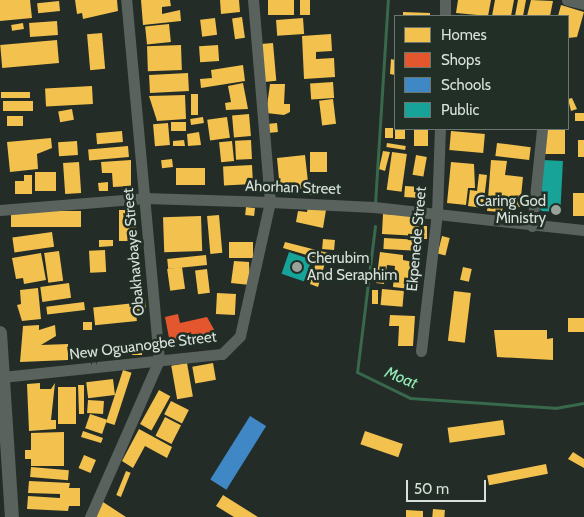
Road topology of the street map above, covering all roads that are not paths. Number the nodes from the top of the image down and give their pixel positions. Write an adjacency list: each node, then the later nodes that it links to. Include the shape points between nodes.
1 (126, 0): 9 (street, Obakhavbaye Street)
2 (253, 0): 10 (street, New Oguanogbe Street)
3 (445, 0): 6 (street)
4 (567, 0): 5 (street)
5 (584, 4)
6 (445, 15)
7 (440, 130): 12 (street, Ekpenede Street)
8 (542, 130): 13 (street)
9 (145, 198): 10 (street, Ahorhan Street); 11 (street, Ahorhan Street); 17 (street, Obakhavbaye Street)
10 (270, 202): 12 (street, Ahorhan Street); 17 (street, New Oguanogbe Street, via 240,336 222,354)
11 (0, 210)
12 (437, 213): 13 (street, Ahorhan Street); 16 (street, Ekpenede Street)
13 (532, 226): 14 (street, Ahorhan Street)
14 (584, 230)
15 (0, 334): 18 (street)
16 (421, 351)
17 (160, 360): 18 (street, New Oguanogbe Street); 20 (street, Obakhavbaye Street)
18 (1, 377): 19 (street)
19 (12, 517)
20 (90, 517)

